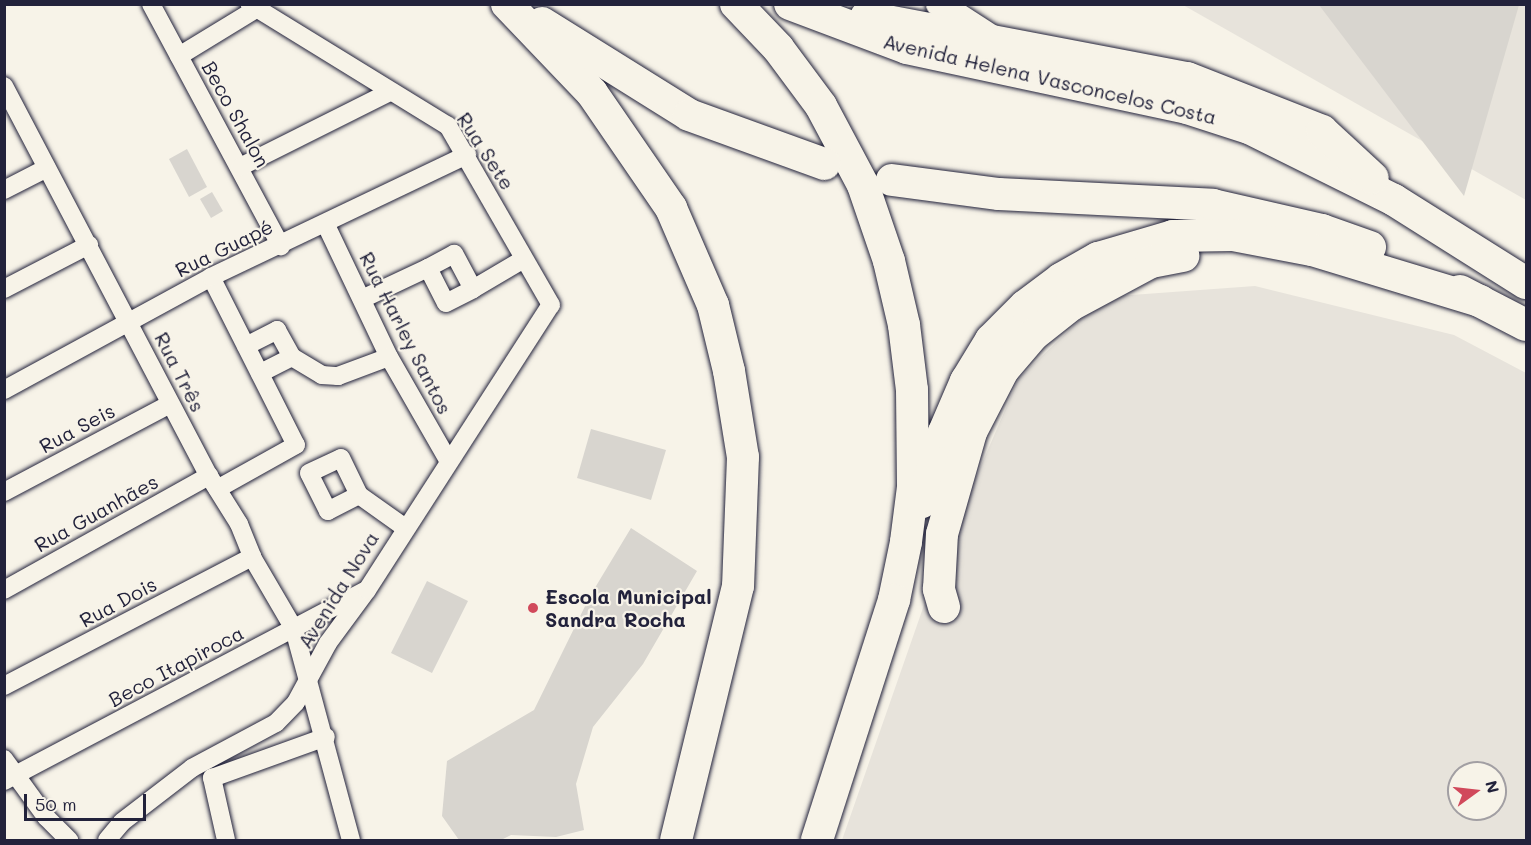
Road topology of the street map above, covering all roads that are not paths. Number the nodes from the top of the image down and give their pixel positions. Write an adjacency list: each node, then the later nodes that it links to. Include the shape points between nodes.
1 (152, 4): 11 (street, Beco Shalon)
2 (507, 4): 64 (highway, via 592,93 671,208 713,306 729,371 743,457 738,586)
3 (514, 4): 15 (highway, via 689,115)
4 (736, 4): 49 (highway, via 778,48 820,106 858,175 877,228 904,325 912,390 913,487)
5 (790, 4): 20 (highway, Avenida Helena Vasconcelos Costa, via 906,48 1186,108 1249,128)
6 (797, 4): 9 (highway)
7 (939, 4): 10 (street)
8 (253, 7): 11 (street); 12 (street, Rua Sete)
9 (904, 14): 10 (highway)
10 (993, 39): 20 (highway, via 1187,78 1295,119 1322,131)
11 (179, 56): 16 (street, Beco Shalon)
12 (390, 92): 14 (street, Rua Sete, via 448,126); 16 (street)
13 (6, 93): 17 (street, Rua Três)
14 (467, 155): 21 (street, Rua Guapé); 25 (street, Rua Sete)
15 (824, 164)
16 (240, 167): 23 (street, Beco Shalon)
17 (47, 168): 19 (street); 22 (street, Rua Três)
18 (892, 180): 32 (highway, via 999,194 1213,206 1270,216 1365,245)
19 (4, 190)
20 (1394, 200): 28 (highway, Avenida Helena Vasconcelos Costa)
21 (326, 225): 23 (street, Rua Guapé); 31 (street, Rua Harley Santos)
22 (89, 245): 29 (street); 34 (street, Rua Três)
23 (280, 246): 27 (street, Rua Guapé)
24 (1312, 250): 32 (highway); 49 (highway, via 1233,235 1173,236 1098,258 1061,279 1025,306 992,340 966,381); 53 (highway, via 1209,251 1151,262 1071,305 1033,335 1003,370 971,432 942,534 939,579)
25 (524, 259): 30 (street); 33 (street, Rua Sete)
26 (428, 268): 30 (street, via 454,254); 30 (street, via 446,303); 31 (street)
27 (211, 277): 34 (street, Rua Guapé); 36 (street)
28 (1527, 283)
29 (4, 289)
30 (473, 289)
31 (362, 299): 38 (street, Rua Harley Santos)
32 (1480, 301): 35 (highway)
33 (551, 305): 43 (street, Avenida Nova)
34 (129, 322): 40 (street, Rua Guapé); 41 (street, Rua Três)
35 (1527, 325)
36 (246, 346): 37 (street, via 278,330); 39 (street)
37 (292, 357): 38 (street, via 322,375 338,376); 39 (street)
38 (389, 357): 43 (street, Rua Harley Santos)
39 (260, 373): 42 (street)
40 (4, 390)
41 (171, 404): 45 (street, Rua Três); 46 (street, Rua Seis)
42 (296, 446): 44 (street); 45 (street, Rua Guanhães)
43 (448, 460): 48 (street, Avenida Nova)
44 (309, 473): 47 (street, via 341,458); 47 (street, via 328,511)
45 (213, 482): 50 (street, Rua Três); 51 (street, Rua Guanhães)
46 (4, 492)
47 (359, 495): 48 (street)
48 (404, 527): 52 (street, Avenida Nova)
49 (906, 542): 65 (highway, via 894,600)
50 (252, 557): 54 (street, Rua Três); 56 (street, Rua Dois)
51 (4, 590)
52 (367, 590): 54 (street, Beco Itapiroca); 55 (street, Avenida Nova, via 328,643)
53 (944, 607)
54 (294, 629): 55 (street, Rua Três); 59 (street, Beco Itapiroca)
55 (309, 681): 57 (street, Rua Três); 61 (street, Avenida Nova, via 276,723 192,768 122,822)
56 (4, 686)
57 (326, 737): 62 (street, via 212,778); 63 (street, Rua Três)
58 (4, 759): 59 (street)
59 (9, 779): 60 (street)
60 (69, 840)
61 (107, 840)
62 (226, 840)
63 (351, 840)
64 (676, 840)
65 (817, 840)

